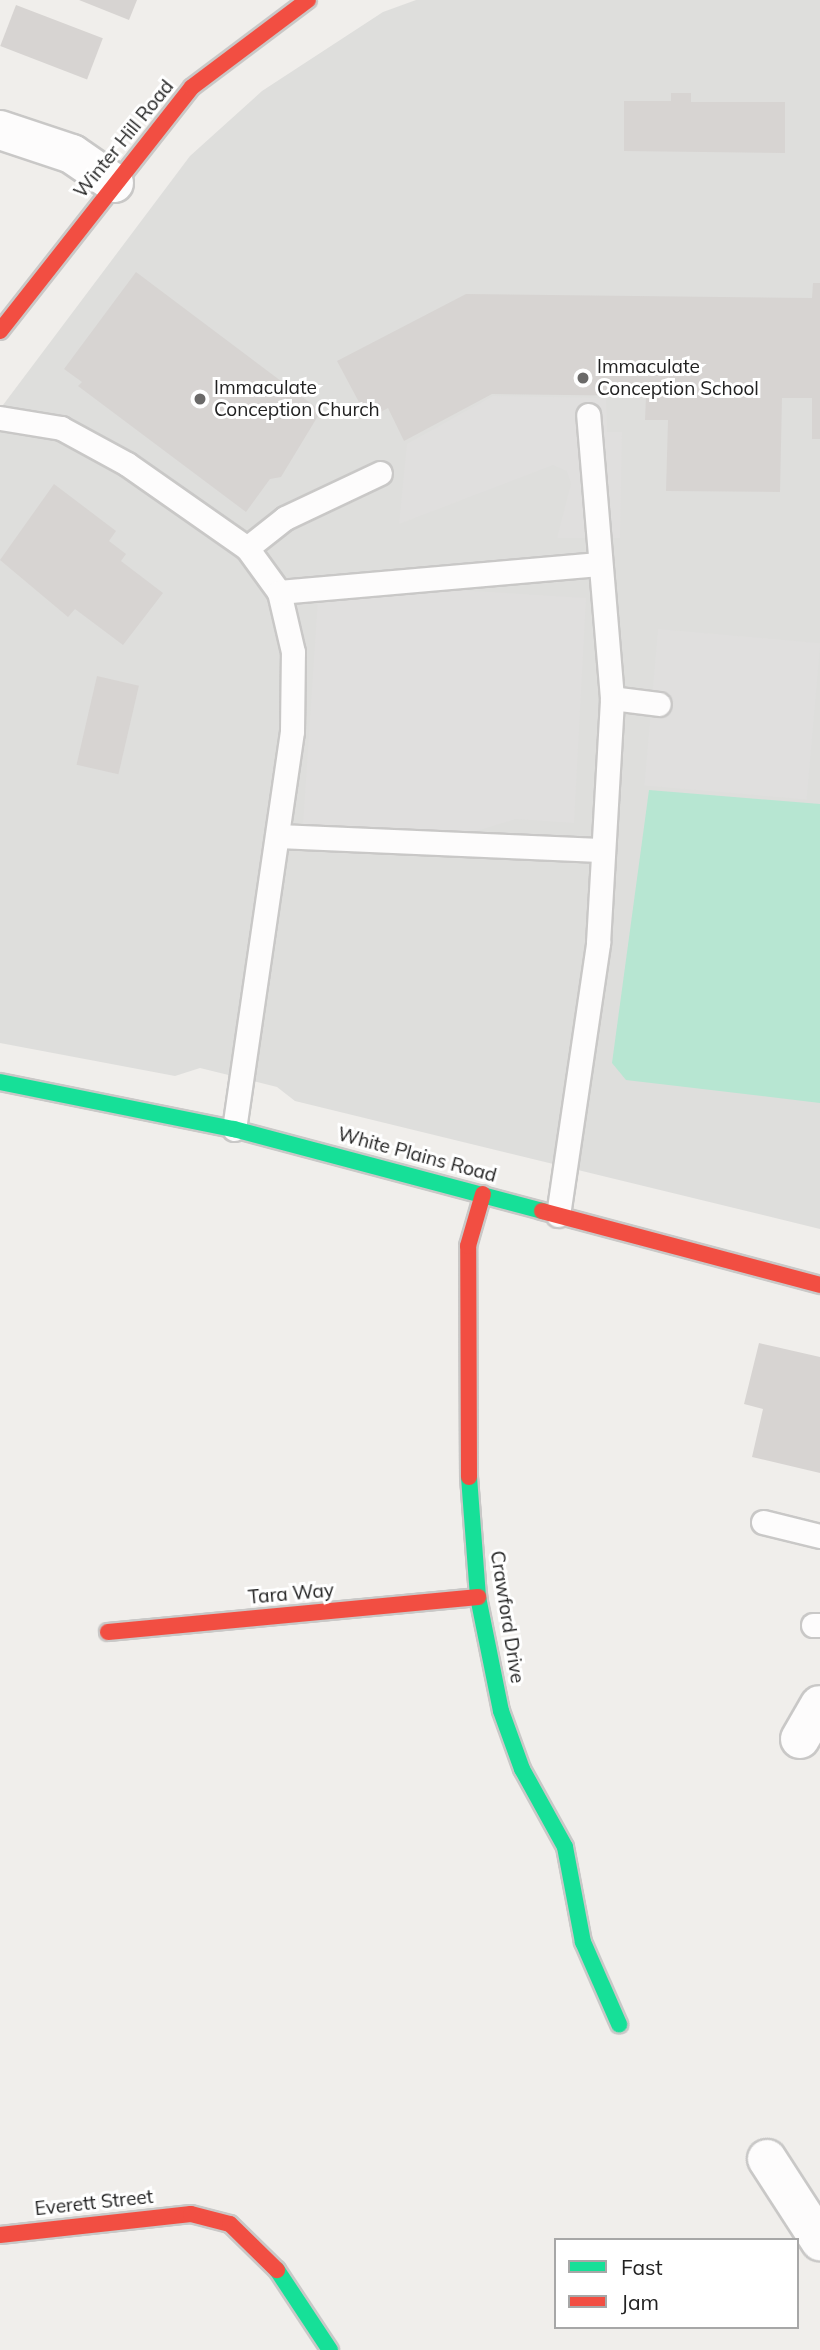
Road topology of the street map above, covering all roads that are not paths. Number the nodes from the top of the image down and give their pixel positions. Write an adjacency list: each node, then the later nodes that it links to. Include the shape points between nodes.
1 (308, 0): 3 (street, Winter Hill Road, via 192,87)
2 (0, 130): 3 (street, via 72,154)
3 (114, 183): 4 (street, Winter Hill Road)
4 (0, 331)
5 (588, 415): 9 (lane)
6 (0, 418): 8 (lane, via 61,428 127,464)
7 (380, 473): 8 (lane, via 285,518)
8 (247, 548): 10 (lane)
9 (596, 564): 10 (lane); 11 (lane)
10 (279, 592): 13 (lane, via 293,664 292,731)
11 (612, 698): 12 (lane); 14 (lane)
12 (659, 704)
13 (278, 836): 14 (lane); 16 (lane)
14 (600, 850): 18 (lane, via 598,943)
15 (0, 1082): 16 (street, White Plains Road)
16 (234, 1129): 17 (street, White Plains Road)
17 (483, 1194): 18 (street, White Plains Road); 22 (street, Crawford Drive, via 468,1246 464,1406)
18 (558, 1214): 19 (street, White Plains Road)
19 (820, 1285)
20 (763, 1522): 21 (lane)
21 (820, 1536)
22 (478, 1597): 23 (street, Tara Way); 26 (street, Crawford Drive, via 500,1711 522,1769 565,1847 583,1941)
23 (108, 1632)
24 (820, 1705): 25 (street)
25 (800, 1738)
26 (619, 2024)
27 (766, 2159): 29 (street)
28 (0, 2235): 30 (street, Everett Street, via 191,2214 230,2224 251,2240)
29 (820, 2241)
30 (330, 2350)

